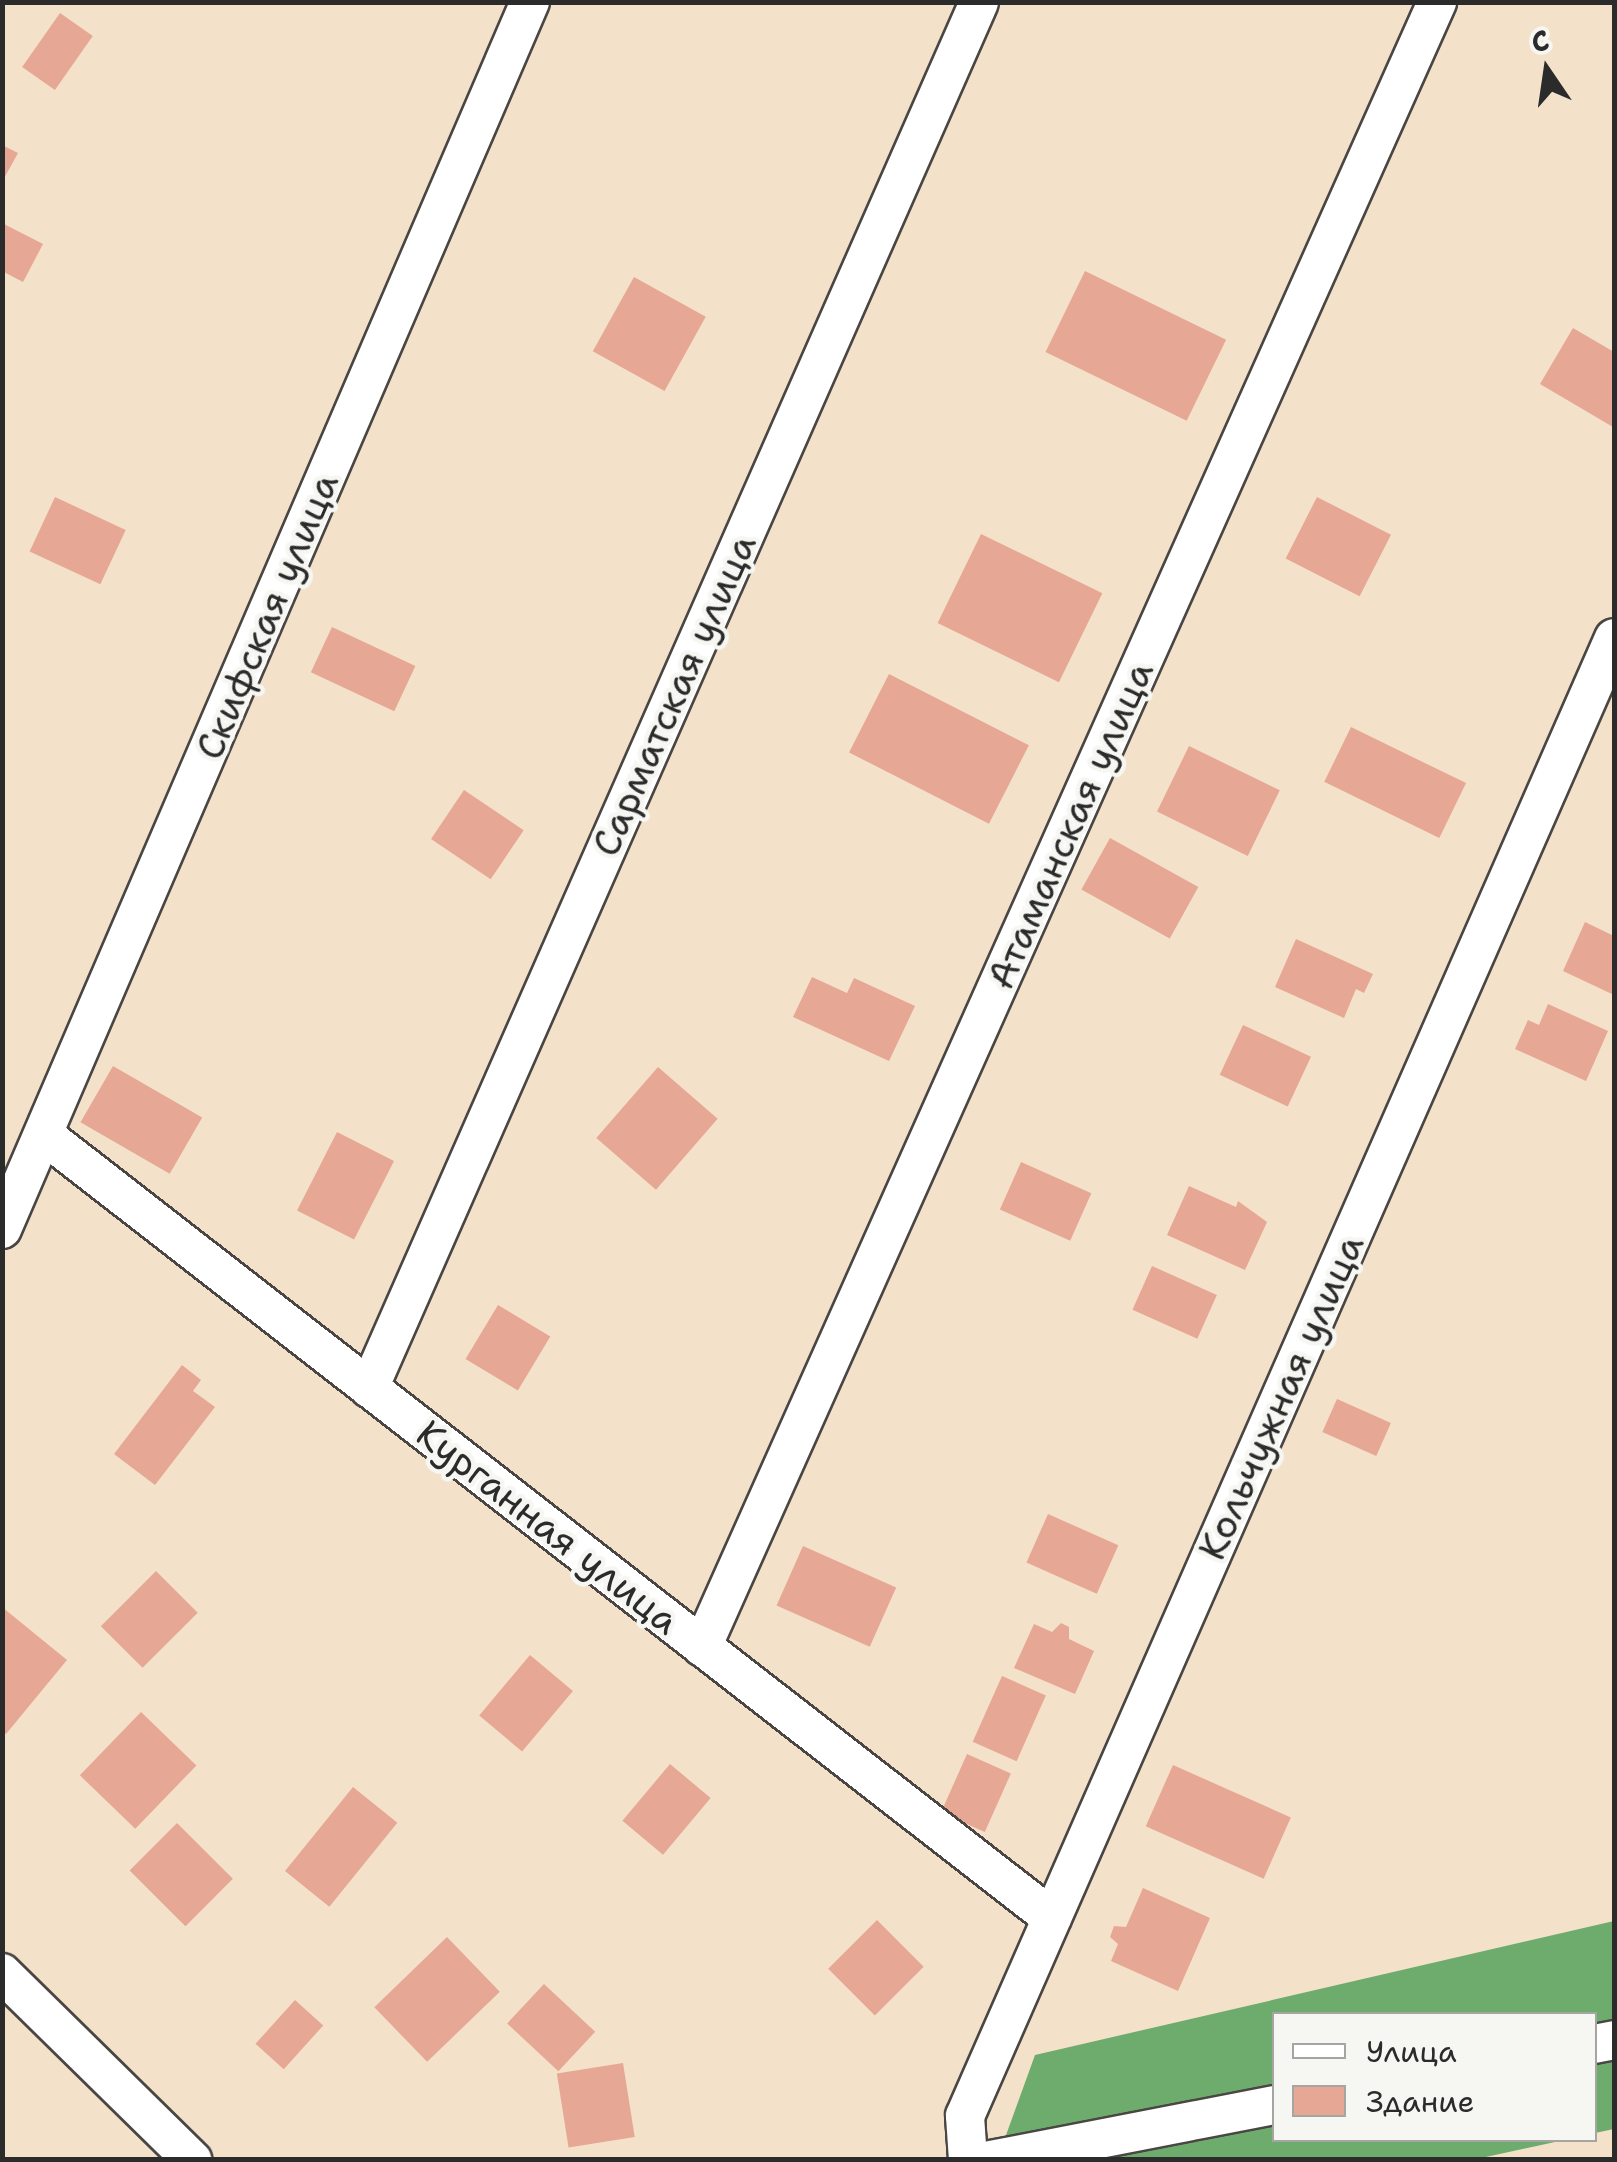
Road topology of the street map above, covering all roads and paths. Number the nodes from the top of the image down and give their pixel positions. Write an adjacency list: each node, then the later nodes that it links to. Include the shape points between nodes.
1 (530, 2): 5 (street, Скифская улица)
2 (979, 2): 7 (street, Сарматская улица)
3 (1437, 2): 8 (street, Атаманская улица)
4 (1614, 638): 9 (street, Кольчужная улица)
5 (44, 1135): 6 (street, Скифская улица); 7 (street, Курганная улица)
6 (2, 1229)
7 (370, 1388): 8 (street, Курганная улица)
8 (702, 1647): 9 (street, Курганная улица)
9 (1052, 1918): 13 (street, Кольчужная улица, via 965,2116)
10 (2, 1973): 12 (street)
11 (1272, 2105): 14 (street)
12 (187, 2157)
13 (968, 2160)
14 (990, 2160)

